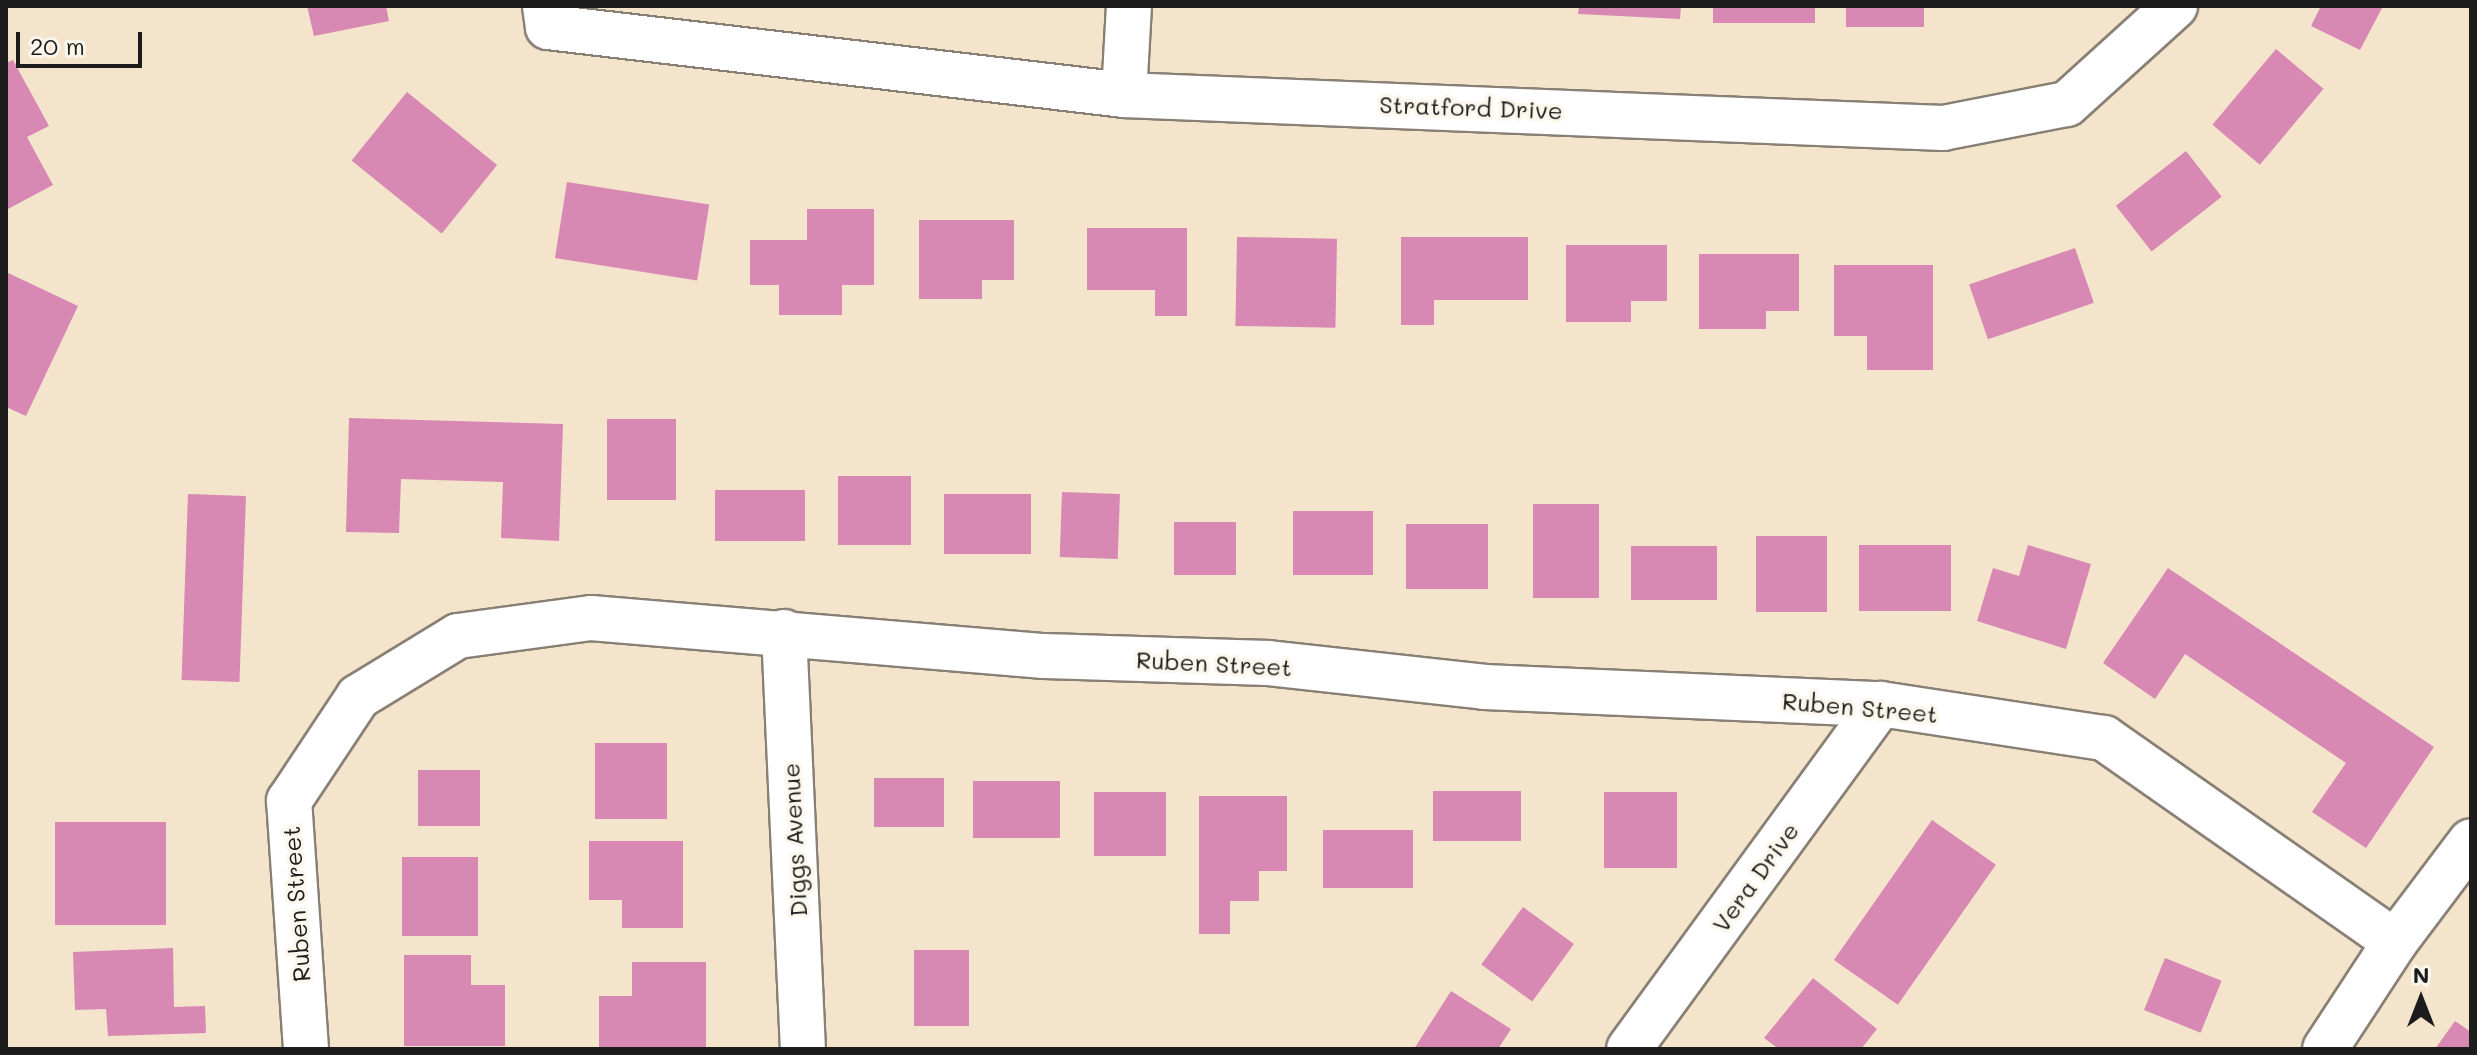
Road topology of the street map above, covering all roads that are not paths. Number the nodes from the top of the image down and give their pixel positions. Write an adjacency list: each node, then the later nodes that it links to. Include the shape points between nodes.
1 (545, 6): 4 (street, Stratford Drive, via 548,27)
2 (1129, 6): 4 (street)
3 (2175, 6): 4 (street, Stratford Drive, via 2067,104 1943,128)
4 (1124, 95)
5 (784, 632): 6 (street, Ruben Street, via 1044,656 1268,663 1484,687); 9 (street, Ruben Street, via 591,618 458,636 358,697 289,801); 10 (street, Diggs Avenue)
6 (1881, 704): 8 (street, Ruben Street, via 2104,738); 11 (street, Vera Drive)
7 (2471, 841): 8 (street)
8 (2395, 942): 12 (street)
9 (306, 1049)
10 (803, 1049)
11 (1629, 1049)
12 (2325, 1049)

